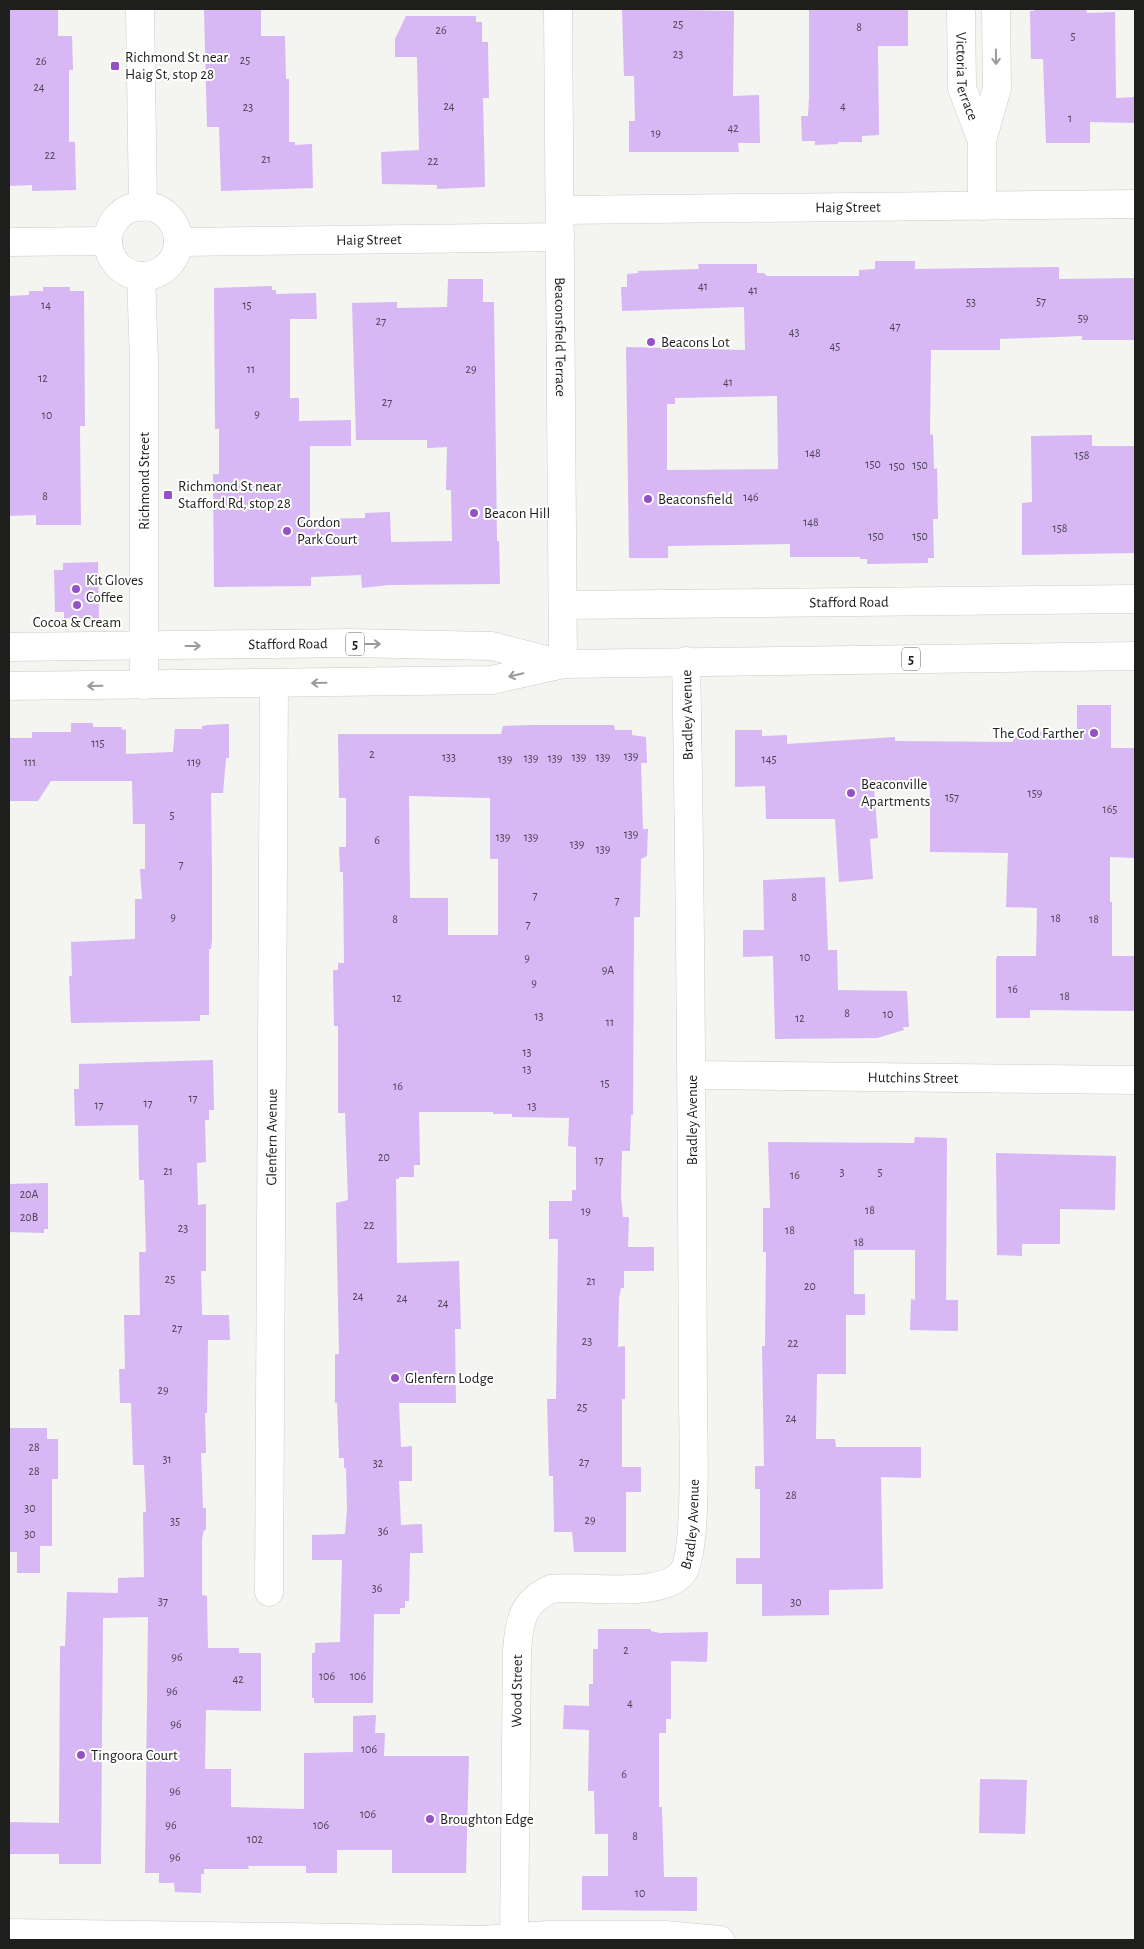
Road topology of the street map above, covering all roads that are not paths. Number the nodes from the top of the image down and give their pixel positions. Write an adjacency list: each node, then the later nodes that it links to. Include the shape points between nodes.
1 (140, 9): 8 (main road)
2 (558, 9): 9 (main road, Beaconsfield Terrace)
3 (961, 9): 5 (main road, Victoria Terrace, via 962,88)
4 (996, 9): 5 (main road, Victoria Terrace, one-way to 5, via 997,88)
5 (982, 141): 7 (main road, Victoria Terrace)
6 (1135, 204): 7 (main road, Haig Street)
7 (982, 206): 9 (main road, Haig Street)
8 (143, 207): 12 (main road, via 122,213 109,231); 13 (main road, via 154,208 171,221)
9 (560, 210): 10 (main road, Beaconsfield Terrace)
10 (560, 237): 13 (main road, Haig Street); 16 (main road, Beaconsfield Terrace)
11 (9, 242): 12 (main road)
12 (108, 242): 14 (main road, via 114,262 121,269)
13 (178, 242): 14 (main road, via 171,262 152,275)
14 (141, 276): 17 (main road, Richmond Street)
15 (1135, 599): 16 (main road, Stafford Road)
16 (563, 605): 21 (main road, Beaconsfield Terrace)
17 (144, 645): 18 (main road, Stafford Road / 5); 21 (main road, Stafford Road / 5, one-way to 21, via 492,646); 23 (main road, Richmond Street)
18 (9, 647)
19 (1135, 656): 20 (main road, Stafford Road / 5)
20 (686, 661): 21 (main road, Stafford Road / 5); 25 (main road, Bradley Avenue)
21 (563, 664): 22 (main road, Stafford Road / 5, one-way to 22, via 492,680)
22 (274, 684): 23 (main road, Stafford Road / 5); 28 (main road, Glenfern Avenue)
23 (144, 685): 24 (main road, Stafford Road / 5, one-way to 24)
24 (9, 686)
25 (692, 1075): 26 (main road, Hutchins Street); 27 (main road, Bradley Avenue, via 692,1523 690,1553)
26 (1135, 1080)
27 (680, 1575): 31 (main road, Wood Street, via 665,1584 647,1588 551,1589 539,1594 525,1610 516,1651)
28 (269, 1592)
29 (9, 1933): 30 (main road)
30 (167, 1938): 31 (main road)
31 (514, 1939): 32 (main road, via 547,1935)
32 (720, 1940)

